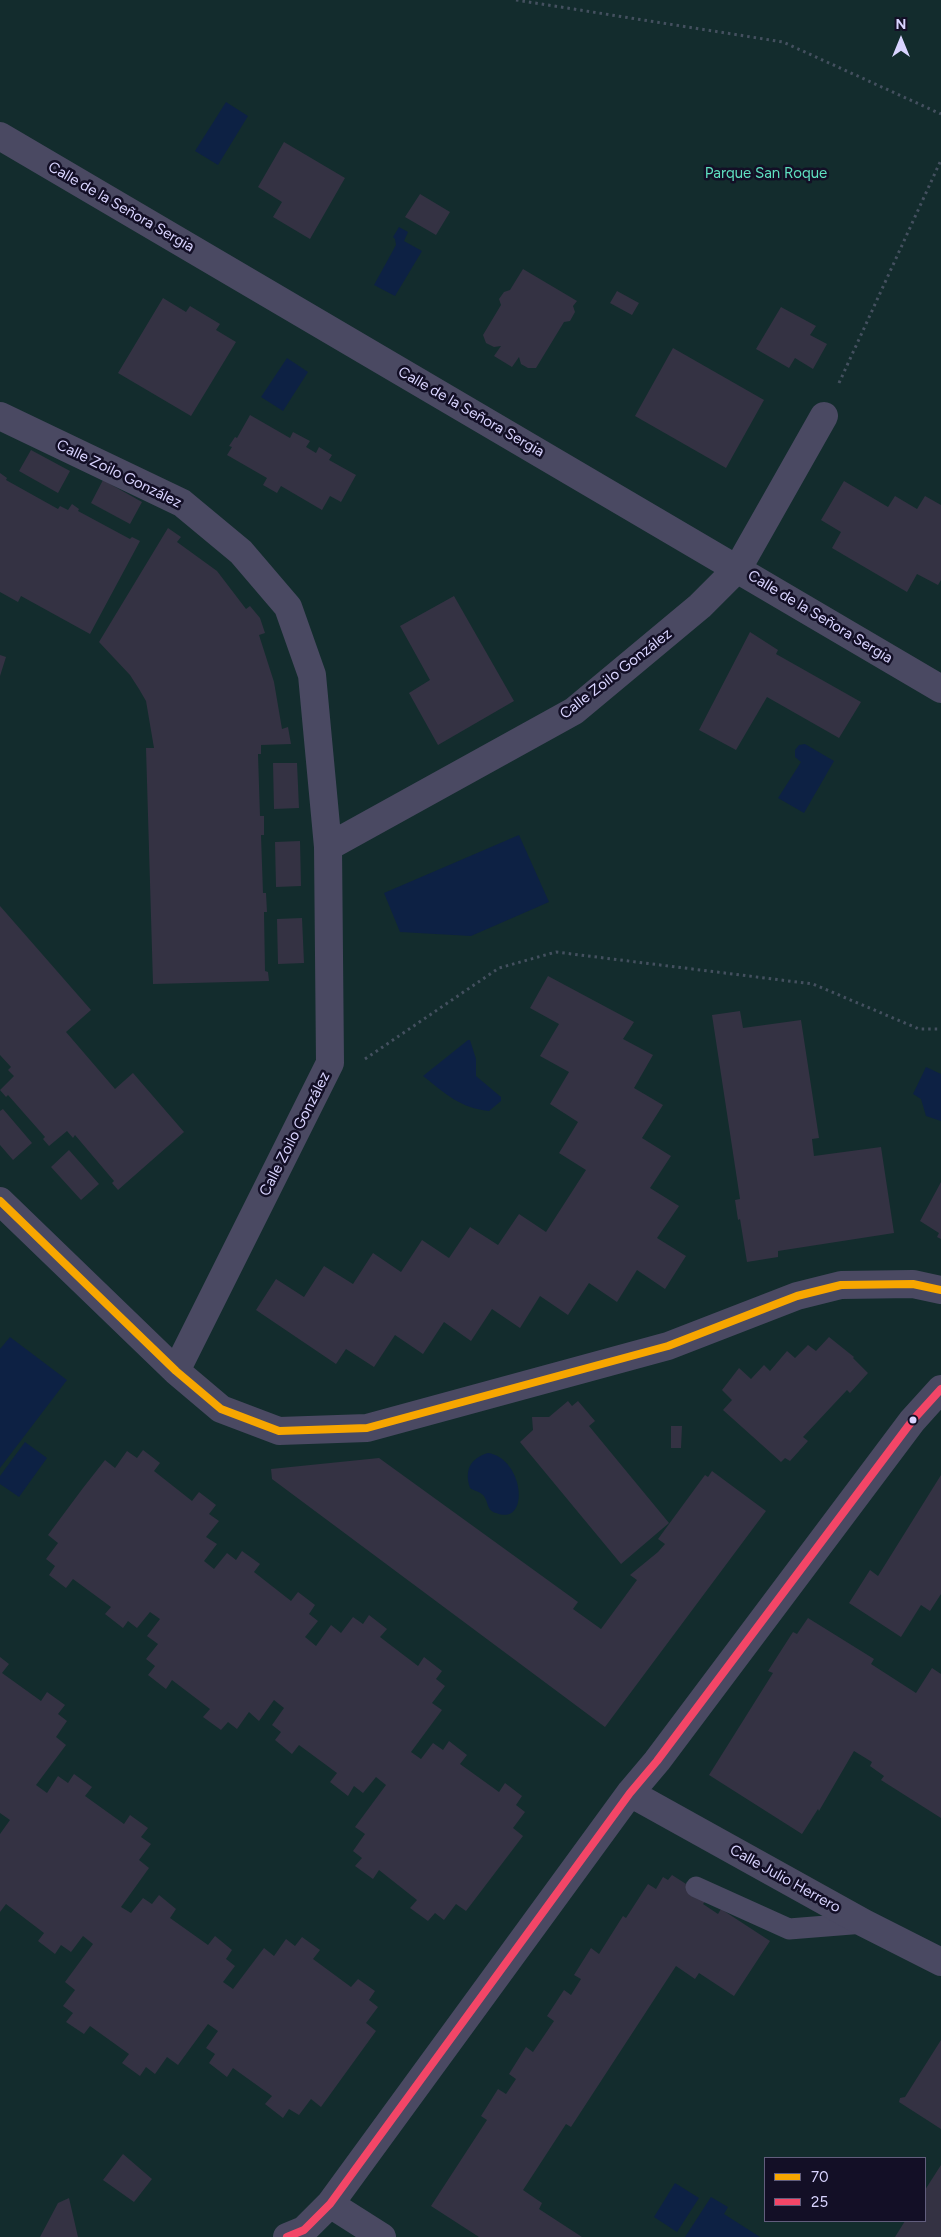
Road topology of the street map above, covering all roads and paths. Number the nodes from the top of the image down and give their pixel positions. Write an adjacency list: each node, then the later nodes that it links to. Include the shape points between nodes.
1 (516, 0): 2 (path, via 783,42)
2 (941, 114)
3 (0, 136): 7 (street, Calle de la Señora Sergia)
4 (941, 160): 6 (path)
5 (0, 416): 9 (street, Calle Zoilo González, via 182,503 241,552 288,607 312,675)
6 (824, 416): 7 (street, Calle Zoilo González)
7 (738, 568): 8 (street, Calle de la Señora Sergia); 9 (street, Calle Zoilo González, via 700,606 574,711)
8 (941, 689)
9 (328, 848): 11 (street, Calle Zoilo González)
10 (941, 1029): 11 (path, via 919,1029 813,984 556,952 499,968 356,1065)
11 (330, 1063): 14 (street, Calle Zoilo González)
12 (0, 1201): 14 (street)
13 (941, 1290): 14 (street, via 914,1284 841,1285 797,1296 668,1346 367,1428 279,1431 221,1409)
14 (176, 1371)
15 (941, 1389): 16 (street, via 912,1421)
16 (630, 1793): 18 (street, Calle Julio Herrero); 20 (street)
17 (696, 1887): 18 (lane, via 789,1929)
18 (864, 1922): 19 (street, Calle Julio Herrero)
19 (941, 1962)
20 (330, 2204): 21 (street); 22 (street)
21 (298, 2235)
22 (382, 2237)

